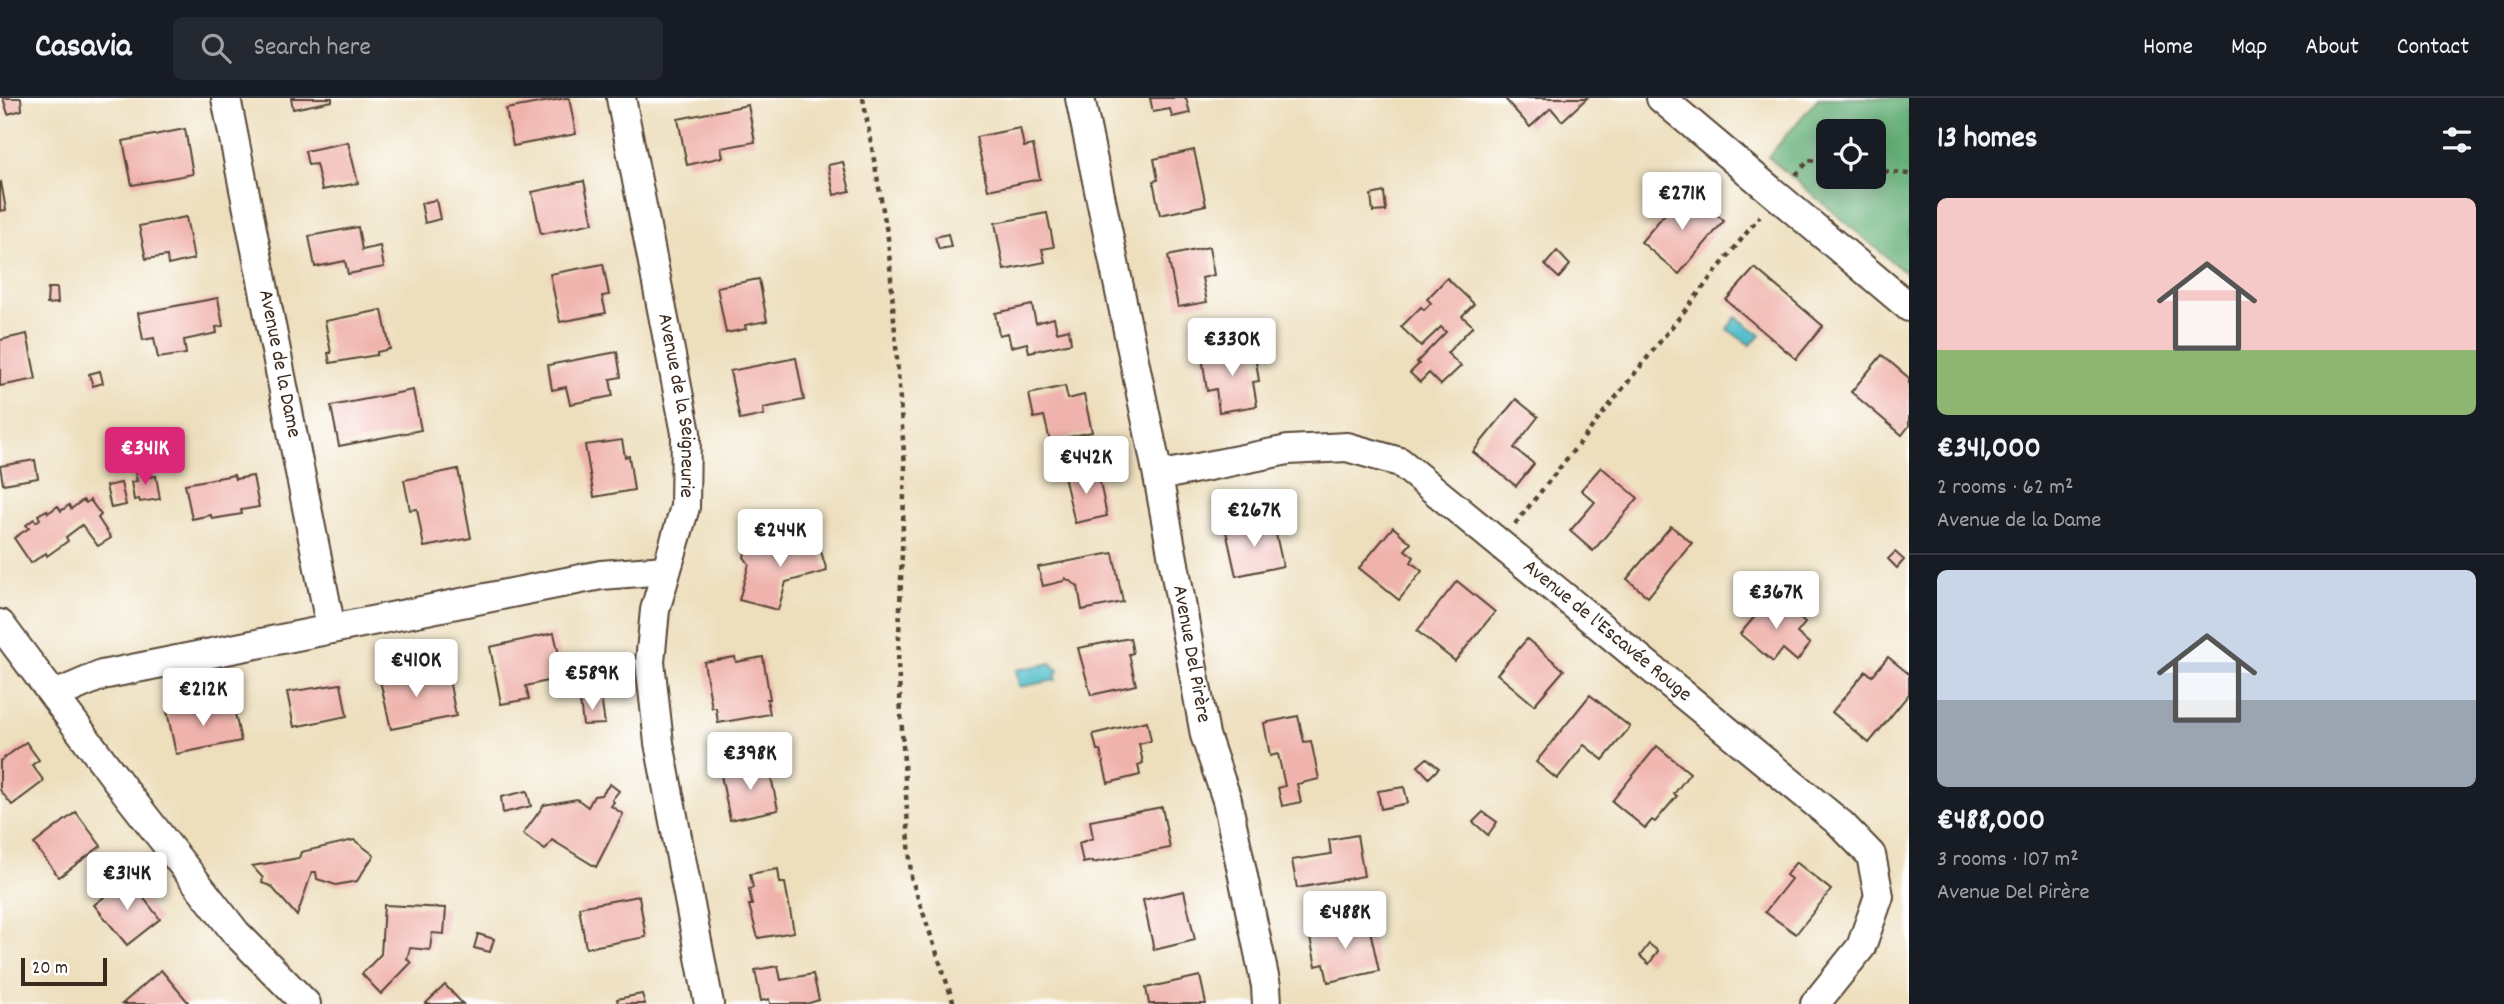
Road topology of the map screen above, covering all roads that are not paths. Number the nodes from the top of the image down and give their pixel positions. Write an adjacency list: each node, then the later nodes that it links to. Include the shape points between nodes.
1 (226, 98): 9 (street, Avenue de la Dame)
2 (621, 98): 7 (street, Avenue de la Seigneurie, via 686,433 685,507)
3 (1080, 98): 6 (street, Avenue Del Pirère)
4 (1661, 98): 5 (street)
5 (1909, 307)
6 (1157, 476): 13 (street, Avenue Del Pirère, via 1205,734 1227,800); 14 (street, Avenue de l'Escavée Rouge, via 1289,450 1347,447 1399,462 1841,824 1871,855 1879,896 1861,947)
7 (665, 570): 9 (street, via 601,575); 12 (street, Avenue de la Seigneurie, via 650,662 654,702)
8 (0, 624): 10 (street)
9 (331, 629): 10 (street, via 102,675)
10 (55, 695): 11 (street, via 236,933)
11 (306, 1004)
12 (709, 1004)
13 (1267, 1004)
14 (1815, 1004)

